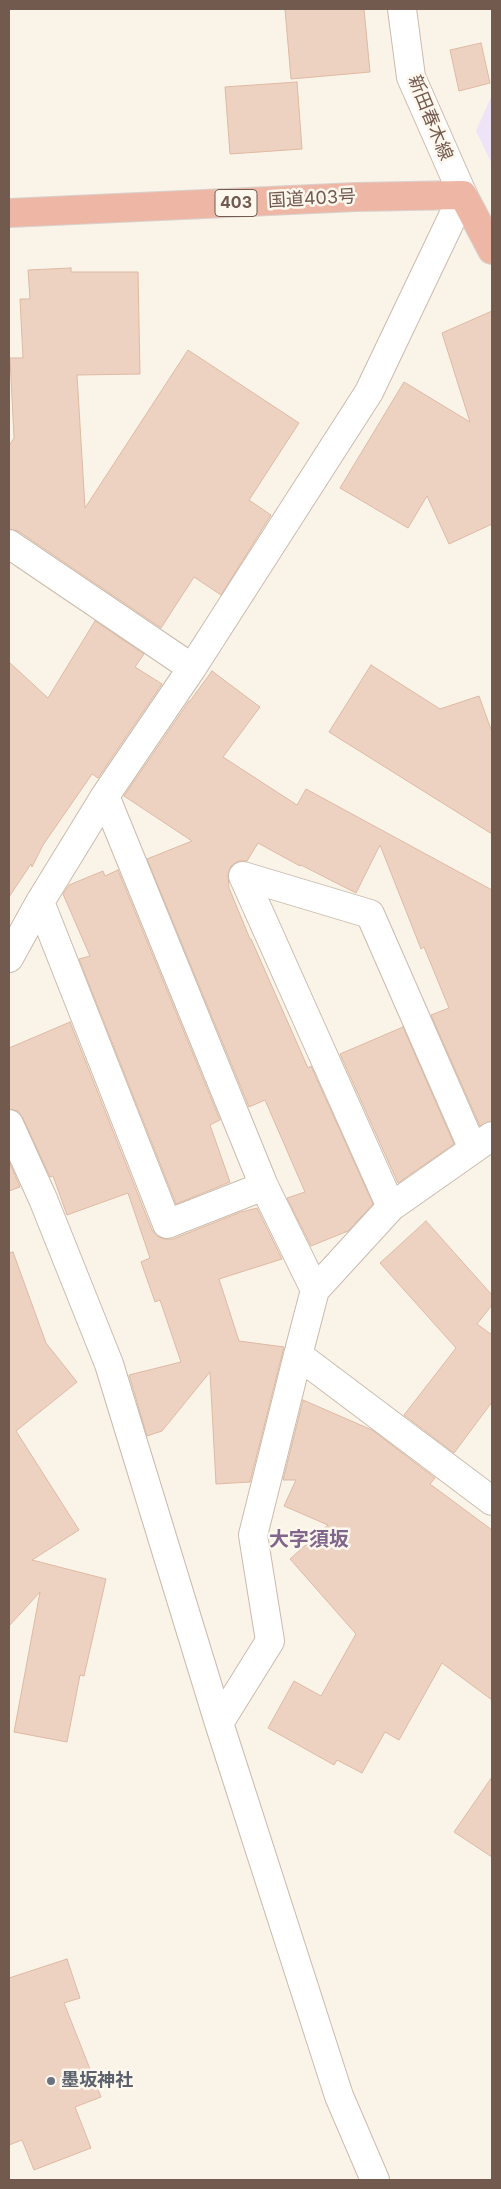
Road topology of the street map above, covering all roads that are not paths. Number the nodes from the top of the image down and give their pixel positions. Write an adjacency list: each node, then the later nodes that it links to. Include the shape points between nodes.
1 (402, 9): 2 (street, 新田春木線, via 411,77)
2 (463, 196): 3 (highway, 国道403号 / 403, via 346,197); 4 (highway); 6 (street, via 369,392)
3 (9, 213)
4 (492, 250)
5 (9, 544): 6 (street)
6 (192, 668): 7 (street)
7 (105, 796): 8 (street); 12 (street)
8 (40, 902): 9 (street); 12 (street, via 167,1224)
9 (9, 958)
10 (9, 1124): 17 (street, via 43,1199 109,1364)
11 (483, 1142): 13 (street); 13 (street, via 370,914 243,876)
12 (264, 1186): 14 (street)
13 (391, 1207): 14 (street)
14 (315, 1290): 15 (street)
15 (298, 1355): 16 (street); 17 (street, via 254,1535 270,1641)
16 (492, 1501)
17 (219, 1723): 18 (street, via 339,2096)
18 (376, 2180)

